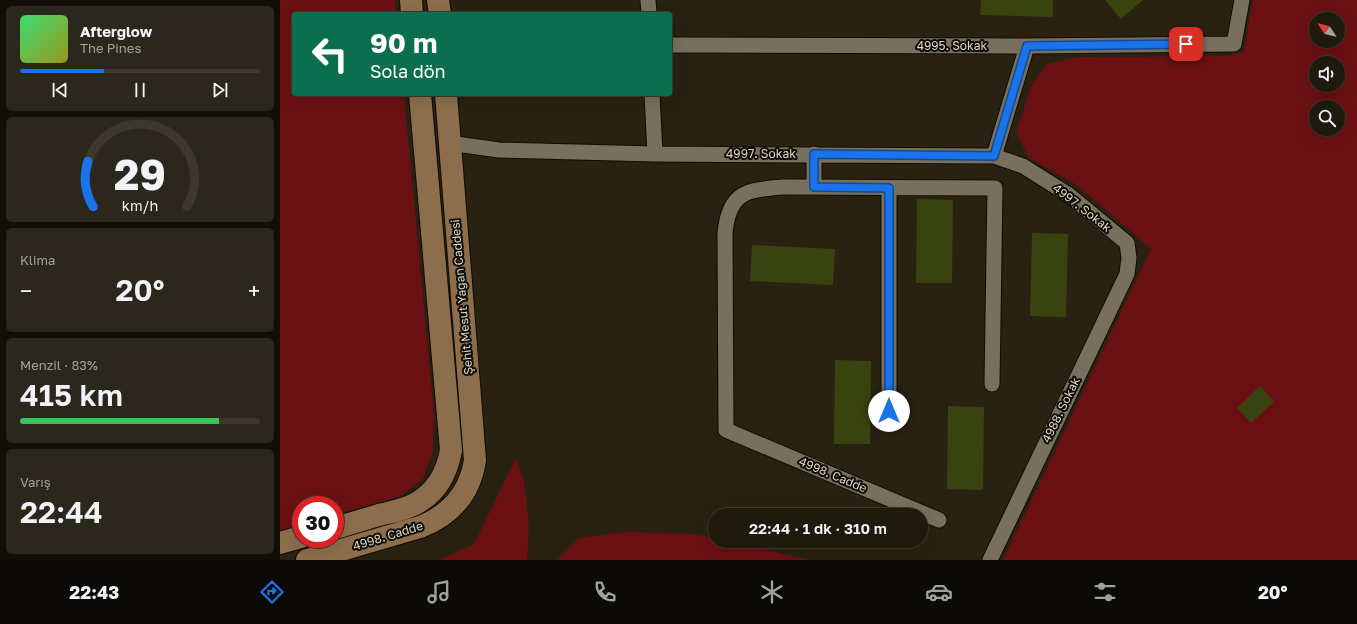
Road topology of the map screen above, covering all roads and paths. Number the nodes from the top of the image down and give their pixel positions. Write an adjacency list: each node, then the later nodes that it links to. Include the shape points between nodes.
1 (411, 0): 5 (main road)
2 (438, 0): 6 (main road)
3 (648, 0): 7 (street)
4 (1242, 0): 9 (street, 4995. Sokak, via 1234,44)
5 (412, 12)
6 (440, 12)
7 (649, 12)
8 (672, 45): 9 (street, 4995. Sokak)
9 (1027, 46): 17 (street)
10 (420, 96): 13 (main road, Şehit Mesut Yağan Caddesi)
11 (446, 96): 14 (main road, Şehit Mesut Yağan Caddesi)
12 (652, 96): 15 (street)
13 (424, 136): 14 (main road); 23 (main road, Şehit Mesut Yağan Caddesi, via 451,450 449,462)
14 (449, 143): 15 (street, 4997. Sokak, via 499,150); 24 (main road, Şehit Mesut Yağan Caddesi, via 475,460 473,473)
15 (655, 154): 16 (street, 4997. Sokak)
16 (814, 154): 17 (street, 4997. Sokak); 18 (street)
17 (994, 156): 20 (street, 4997. Sokak, via 1023,166 1069,195 1127,243)
18 (814, 187): 19 (street); 25 (street, 4998. Cadde, via 766,188 749,192 738,197 731,207 726,233 726,430)
19 (889, 188): 21 (street, via 995,188); 22 (street)
20 (1129, 258): 30 (street, 4988. Sokak, via 1127,274)
21 (992, 384)
22 (889, 411)
23 (439, 482): 26 (main road, 4998. Cadde, via 429,494 414,504)
24 (461, 498): 29 (main road, 4998. Cadde, via 434,522)
25 (940, 520)
26 (344, 525)
27 (292, 540): 28 (main road)
28 (280, 543)
29 (307, 560)
30 (990, 560)

